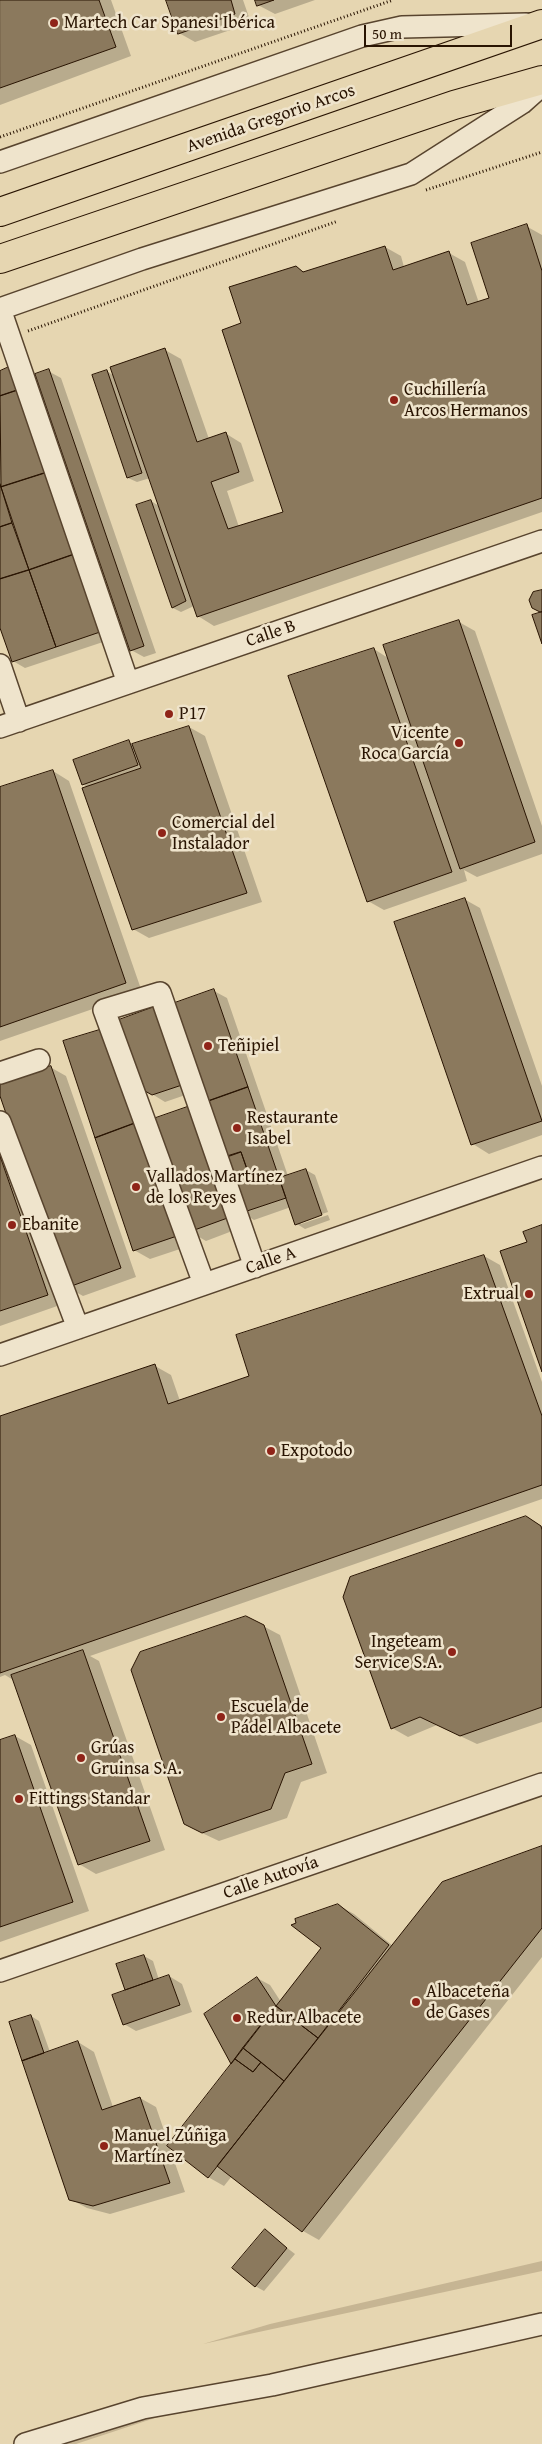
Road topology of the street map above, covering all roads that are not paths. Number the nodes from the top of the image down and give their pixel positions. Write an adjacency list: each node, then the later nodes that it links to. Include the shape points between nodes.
1 (542, 24): 4 (street, via 402,27 362,36); 5 (main road, Avenida Gregorio Arcos)
2 (542, 80): 6 (main road, via 445,108)
3 (542, 85): 7 (street, via 522,103 411,174 142,259)
4 (0, 162)
5 (0, 212)
6 (0, 259)
7 (0, 309): 10 (street)
8 (542, 541): 10 (street, Calle B)
9 (0, 666): 11 (street)
10 (128, 683): 11 (street, Calle B)
11 (9, 724)
12 (39, 1060): 13 (street)
13 (0, 1072)
14 (0, 1122): 18 (street)
15 (542, 1166): 16 (street, Calle A)
16 (256, 1267): 17 (street, Calle A); 17 (street, via 160,993 104,1010)
17 (204, 1284): 18 (street, Calle A)
18 (78, 1328): 19 (street, Calle A)
19 (0, 1355)
20 (542, 1784): 21 (street, Calle Autovía)
21 (0, 1971)
22 (542, 2324): 23 (street, via 272,2385 142,2408)
23 (26, 2444)

